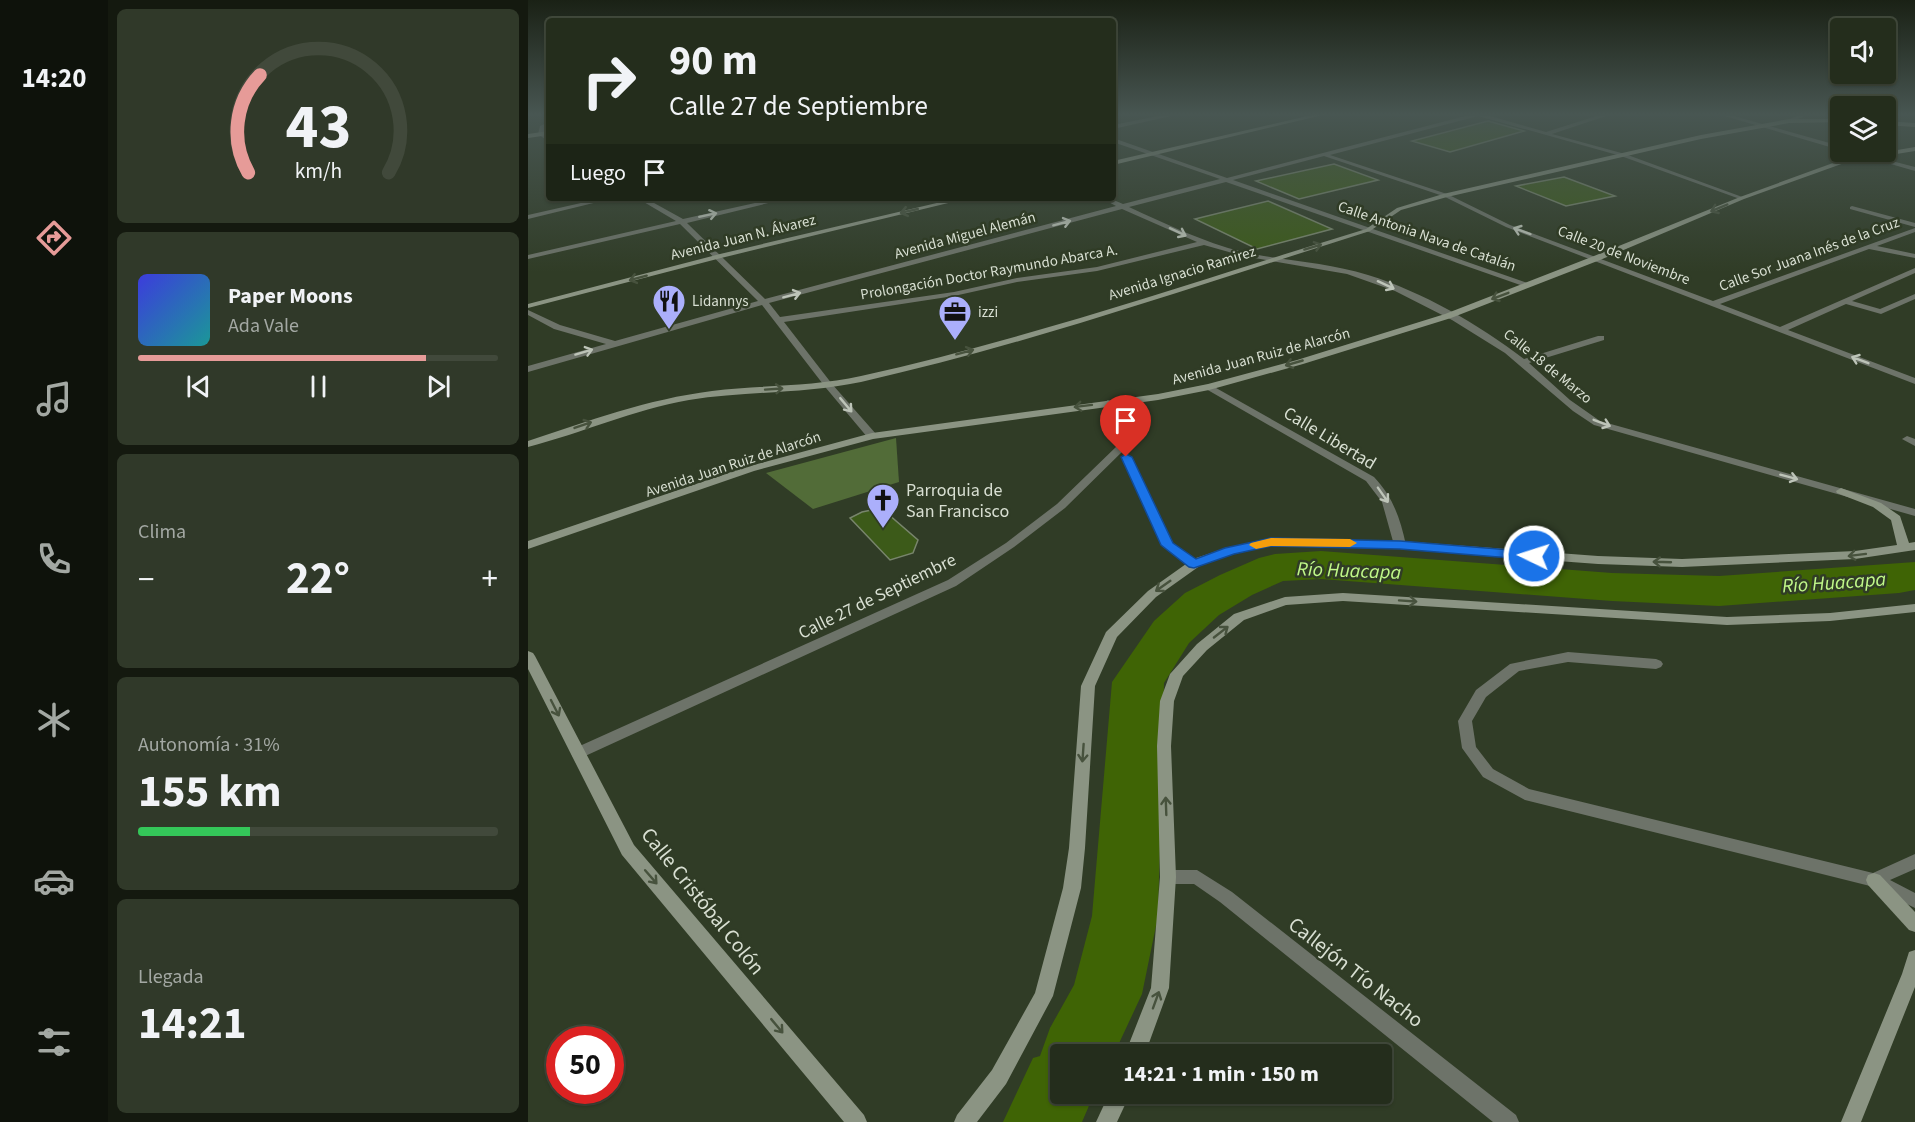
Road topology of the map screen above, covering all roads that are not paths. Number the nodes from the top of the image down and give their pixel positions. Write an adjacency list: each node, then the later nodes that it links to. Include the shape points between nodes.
1 (1186, 166): 7 (street, Calle Antonia Nava de Catalán)
2 (1282, 166): 7 (street, Avenida Miguel Alemán)
3 (1358, 166): 8 (street, Calle 20 de Noviembre)
4 (1572, 166): 8 (main road, Avenida Ignacio Ramirez)
5 (1654, 166): 9 (street)
6 (1826, 166): 9 (main road, Avenida Juan Ruiz de Alarcón)
7 (1227, 181): 15 (street, Avenida Miguel Alemán); 20 (street, Calle Antonia Nava de Catalán)
8 (1445, 195): 20 (main road, Avenida Ignacio Ramirez, via 1399,209); 26 (street, Calle 20 de Noviembre, one-way to 8, via 1508,226)
9 (1742, 198): 26 (main road, Avenida Juan Ruiz de Alarcón, one-way to 26)
10 (598, 201): 17 (street)
11 (645, 201): 18 (street)
12 (772, 201): 18 (street, one-way to 12)
13 (953, 201): 23 (main road, Avenida Juan N. Álvarez, one-way to 23)
14 (1111, 201): 15 (street, Calle 18 de Marzo)
15 (1125, 207): 21 (street, Calle 18 de Marzo, one-way to 21); 34 (street, Avenida Miguel Alemán, one-way to 15)
16 (1852, 208): 19 (street)
17 (528, 217)
18 (681, 221): 23 (street); 25 (street)
19 (1915, 227): 22 (street, Calle Sor Juana Inés de la Cruz)
20 (1368, 230): 27 (main road, Avenida Ignacio Ramirez, one-way to 20); 31 (street, Calle Antonia Nava de Catalán)
21 (1203, 243): 27 (street, Calle 18 de Marzo); 39 (street, Prolongación Doctor Raymundo Abarca A., via 1097,269)
22 (1869, 247): 24 (street); 35 (street, Calle Sor Juana Inés de la Cruz)
23 (720, 256): 34 (street); 36 (main road, Avenida Juan N. Álvarez, one-way to 36)
24 (1915, 256)
25 (528, 257)
26 (1597, 258): 31 (main road, Avenida Juan Ruiz de Alarcón); 35 (street, Calle 20 de Noviembre)
27 (1273, 259): 38 (street, Calle 18 de Marzo, one-way to 38, via 1380,282); 46 (main road, Avenida Ignacio Ramirez, one-way to 27, via 986,347)
28 (1915, 270): 29 (street)
29 (1901, 276): 30 (street); 33 (street)
30 (1915, 281)
31 (1529, 285): 38 (main road, Avenida Juan Ruiz de Alarcón, one-way to 38)
32 (1915, 296): 33 (street, via 1881,312)
33 (1845, 301): 40 (street)
34 (765, 303): 39 (street); 42 (street, Avenida Miguel Alemán)
35 (1713, 304): 40 (street, Calle 20 de Noviembre)
36 (528, 306)
37 (528, 312): 42 (street, via 557,327)
38 (1448, 316): 43 (street, Calle 18 de Marzo); 47 (main road, Avenida Juan Ruiz de Alarcón, one-way to 47)
39 (777, 320): 46 (street)
40 (1780, 330): 45 (street, Calle 20 de Noviembre, one-way to 40)
41 (1601, 338): 43 (street)
42 (613, 344): 44 (street, Avenida Miguel Alemán, one-way to 42)
43 (1523, 362): 52 (street, Calle 18 de Marzo, one-way to 52, via 1574,410 1597,423)
44 (528, 369)
45 (1915, 381)
46 (829, 386): 49 (street, one-way to 49); 50 (main road, Avenida Ignacio Ramirez, one-way to 46, via 671,400 712,393)
47 (1209, 387): 48 (main road, Avenida Juan Ruiz de Alarcón); 55 (street, Calle Libertad, one-way to 55, via 1370,479 1385,494)
48 (1108, 403): 49 (main road, Avenida Juan Ruiz de Alarcón, one-way to 49); 51 (street)
49 (872, 436): 54 (main road, Avenida Juan Ruiz de Alarcón, via 750,469)
50 (528, 444)
51 (1124, 452): 57 (street, via 1167,545); 61 (street, Calle 27 de Septiembre, via 1010,545 952,583)
52 (1841, 491): 53 (street, Calle 18 de Marzo); 56 (main road, via 1877,505 1896,518)
53 (1915, 513)
54 (528, 545)
55 (1400, 545): 56 (main road, one-way to 55, via 1855,555 1682,563 1598,561); 57 (main road, via 1271,542)
56 (1909, 547)
57 (1194, 564): 71 (main road, one-way to 71, via 1152,594 1111,635 1088,686 1072,888 1044,996 999,1077)
58 (1915, 608): 63 (main road, one-way to 58, via 1164,746 1167,701 1177,674 1239,617 1285,601 1343,597 1727,621)
59 (528, 656): 61 (main road, Calle Cristóbal Colón, one-way to 61)
60 (1656, 664): 64 (street, via 1568,657 1515,667 1481,693 1465,721 1469,748 1488,773 1525,794)
61 (578, 753): 70 (main road, Calle Cristóbal Colón, one-way to 70, via 628,850)
62 (1915, 861): 64 (street)
63 (1168, 877): 68 (main road, one-way to 63, via 1160,988); 73 (street, Callejón Tío Nacho, via 1197,877 1226,897)
64 (1874, 880): 65 (street); 66 (main road)
65 (1915, 901)
66 (1915, 924)
67 (1915, 958): 74 (main road)
68 (1139, 1044)
69 (1115, 1104): 72 (main road)
70 (857, 1122)
71 (964, 1122)
72 (1106, 1122)
73 (1509, 1122)
74 (1851, 1122)

